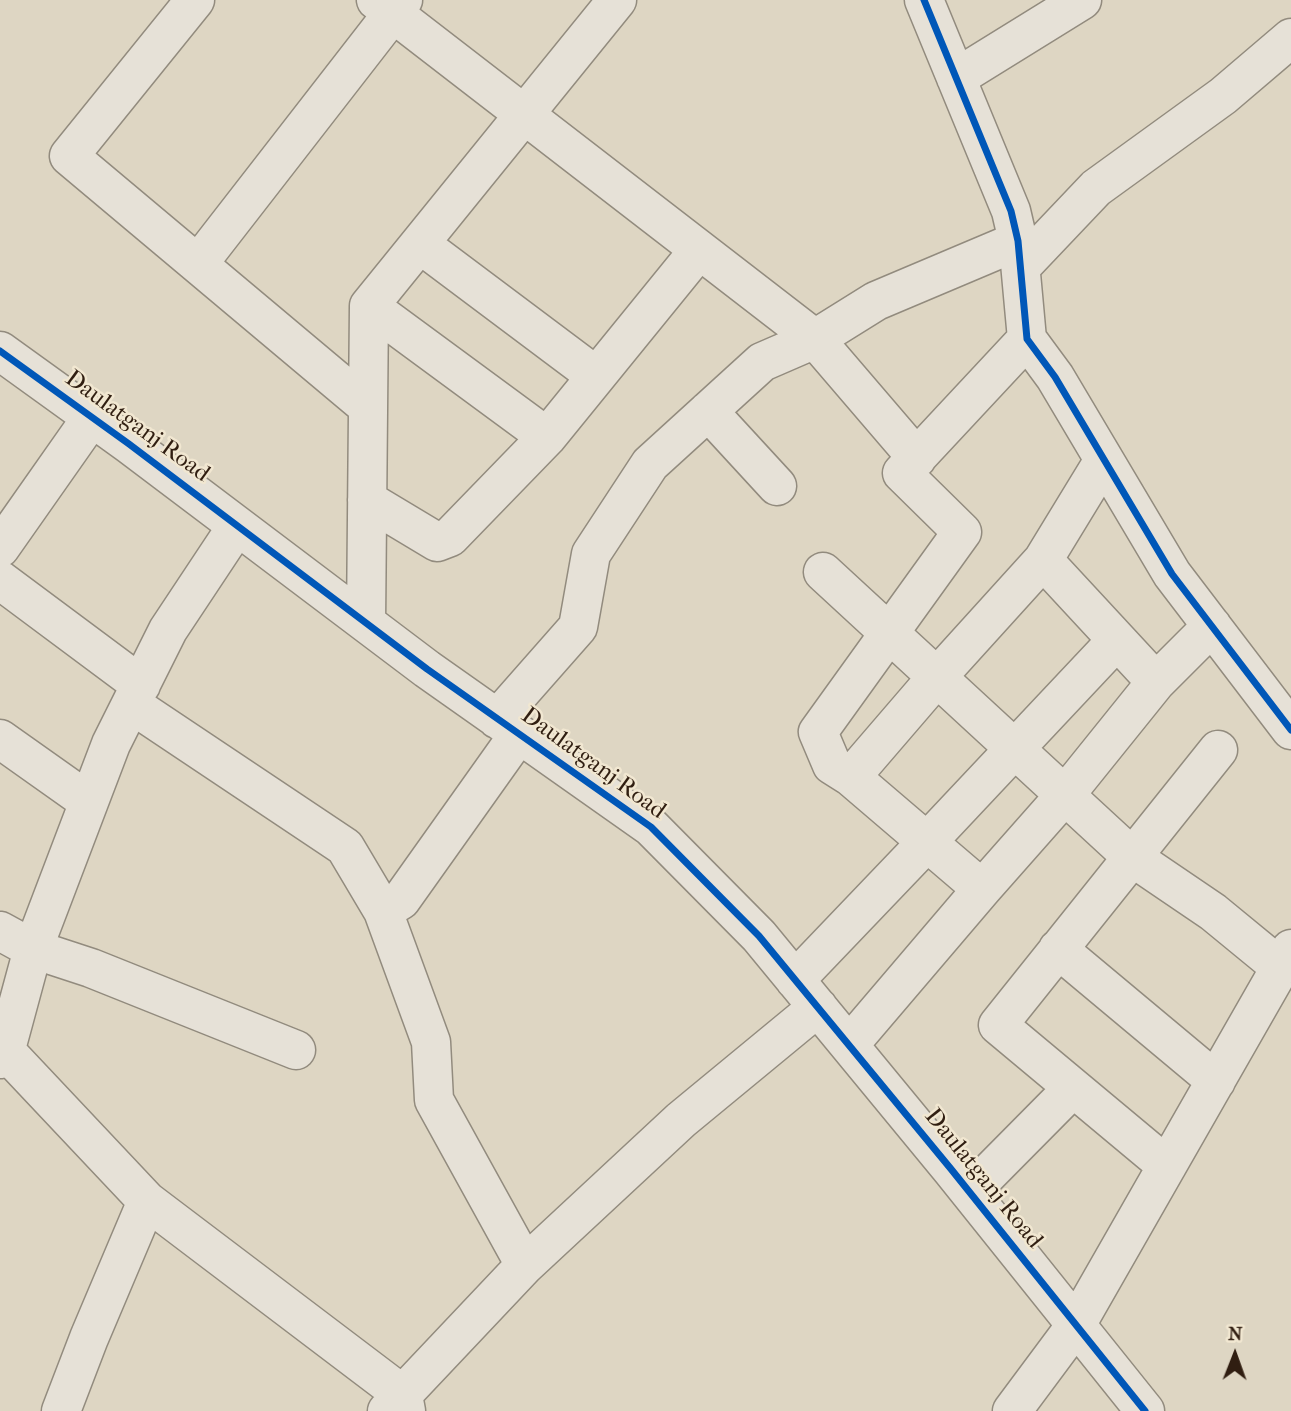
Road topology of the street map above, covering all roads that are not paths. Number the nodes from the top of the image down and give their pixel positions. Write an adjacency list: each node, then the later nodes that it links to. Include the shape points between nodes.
1 (195, 0): 12 (street, via 69,156)
2 (617, 0): 8 (street)
3 (924, 0): 7 (street)
4 (1082, 0): 7 (street)
5 (391, 4): 8 (street); 12 (street)
6 (1291, 38): 11 (street, via 1223,96 1096,188)
7 (956, 78): 11 (street, via 1011,211)
8 (523, 115): 9 (street); 10 (street)
9 (419, 244): 13 (street); 17 (street)
10 (699, 250): 14 (street); 17 (street)
11 (1020, 254): 14 (street, via 876,301); 15 (street)
12 (198, 264): 18 (street)
13 (369, 306): 18 (street); 21 (street)
14 (815, 339): 19 (street, via 762,362); 22 (street)
15 (1027, 339): 22 (street); 23 (street)
16 (0, 351): 20 (street, Daulatganj Road)
17 (596, 376): 21 (street)
18 (368, 407): 25 (street)
19 (708, 411): 24 (street); 39 (street, via 650,464 591,554 578,627)
20 (92, 417): 26 (street, Daulatganj Road); 27 (street)
21 (547, 437): 25 (street, via 444,540 437,542)
22 (917, 458): 33 (street, via 902,473 962,532)
23 (1104, 460): 28 (street); 32 (street, via 1172,574)
24 (777, 486)
25 (367, 500): 31 (street)
26 (237, 526): 31 (street, Daulatganj Road); 37 (street, via 168,630)
27 (0, 548)
28 (1043, 560): 34 (street); 35 (street)
29 (823, 572): 33 (street)
30 (0, 580): 37 (street)
31 (366, 623): 39 (street, Daulatganj Road)
32 (1212, 626): 36 (street); 38 (street)
33 (889, 633): 35 (street); 43 (street, via 818,732 832,765)
34 (1117, 640): 36 (street); 41 (street)
35 (937, 677): 41 (street); 43 (street)
36 (1156, 682): 44 (street)
37 (136, 694): 45 (street); 49 (street, via 345,847)
38 (1289, 720)
39 (508, 726): 49 (street, via 401,900); 54 (street, Daulatganj Road, via 651,827 760,936)
40 (0, 740): 45 (street)
41 (1014, 749): 44 (street); 46 (street)
42 (1218, 750): 47 (street)
43 (851, 778): 46 (street)
44 (1065, 795): 47 (street); 48 (street)
45 (89, 802): 51 (street)
46 (928, 842): 48 (street); 54 (street)
47 (1132, 857): 52 (street); 53 (street)
48 (982, 888): 55 (street)
49 (383, 911): 63 (street, via 431,1042 434,1100)
50 (0, 931): 51 (street)
51 (33, 949): 56 (street); 57 (street)
52 (1058, 949): 58 (street); 59 (street, via 998,1025)
53 (1286, 958): 58 (street)
54 (807, 993): 55 (street, Daulatganj Road); 63 (street, via 681,1120)
55 (849, 1045): 61 (street, Daulatganj Road)
56 (2, 1051): 62 (street)
57 (296, 1051)
58 (1216, 1081): 60 (street)
59 (1073, 1088): 60 (street); 61 (street)
60 (1167, 1166): 64 (street)
61 (970, 1192): 64 (street, Daulatganj Road)
62 (147, 1201): 65 (street); 66 (street)
63 (525, 1265): 65 (street)
64 (1076, 1325): 67 (street); 68 (street, Daulatganj Road)
65 (399, 1406)
66 (61, 1411)
67 (1012, 1411)
68 (1145, 1411)

